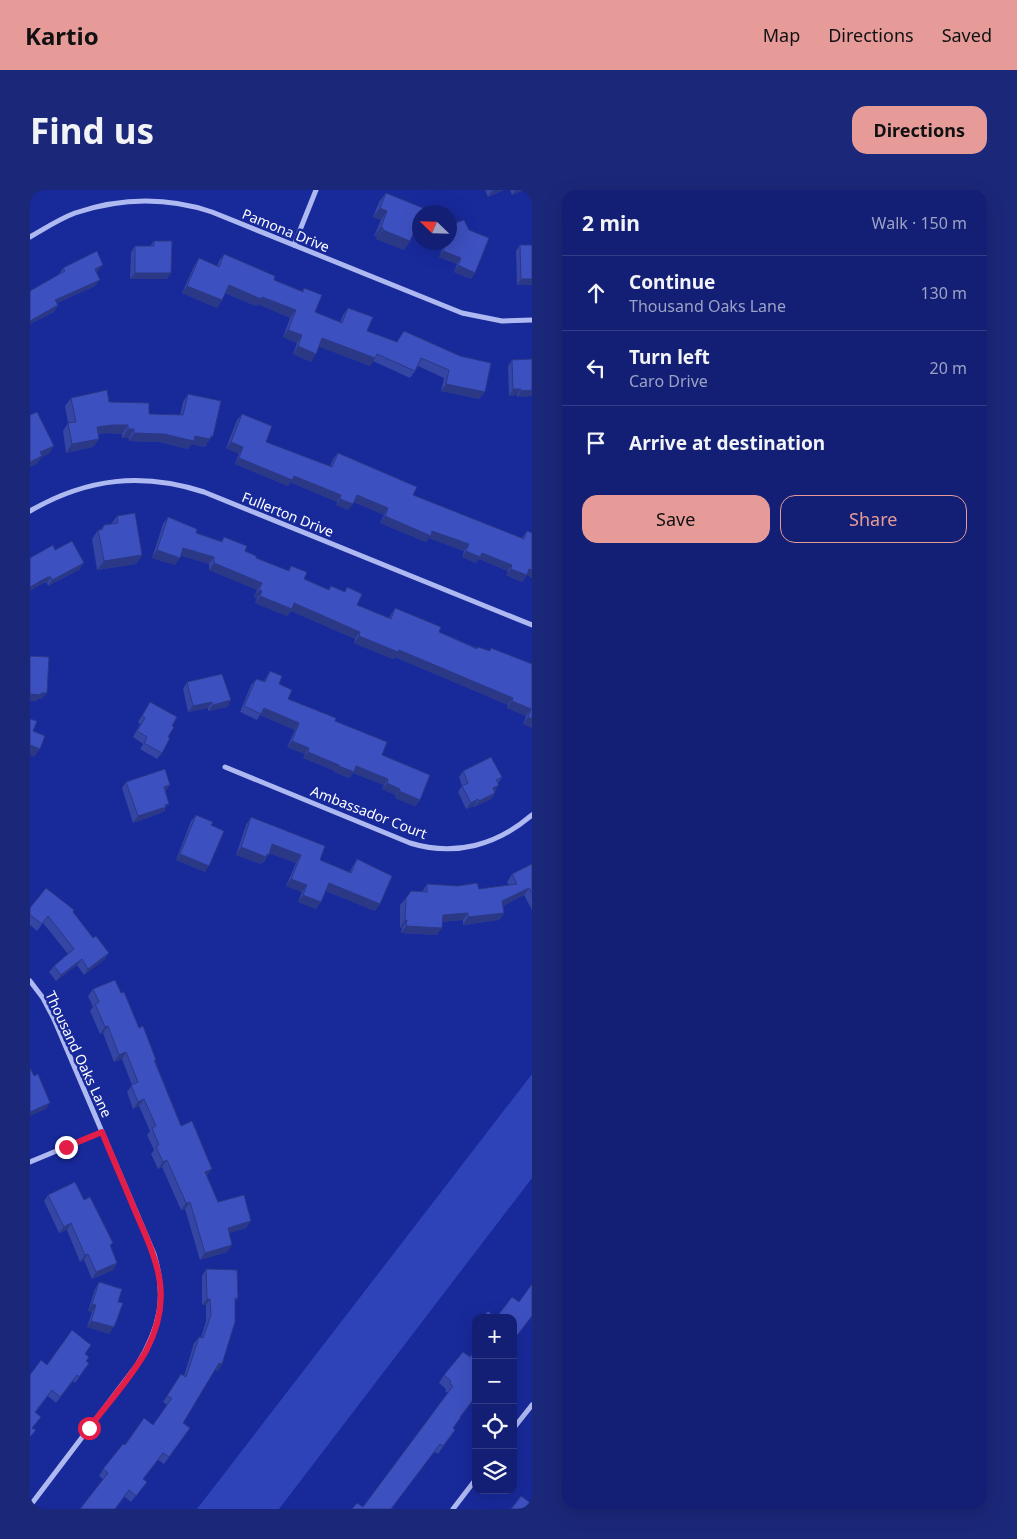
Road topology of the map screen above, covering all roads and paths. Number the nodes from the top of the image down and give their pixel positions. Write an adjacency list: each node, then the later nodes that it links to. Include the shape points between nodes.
1 (316, 190): 4 (street)
2 (30, 230): 3 (street)
3 (32, 236): 4 (street, Pamona Drive, via 86,210 120,202 155,201 203,209)
4 (294, 245): 5 (street, Pamona Drive, via 462,313 502,321)
5 (532, 320)
6 (30, 511): 7 (street, Fullerton Drive, via 52,499 98,484 140,480 180,485)
7 (532, 625)
8 (225, 767): 9 (street, Ambassador Court, via 410,842 435,848 460,849 492,841)
9 (532, 815)
10 (30, 980): 11 (street, Thousand Oaks Lane, via 51,1012)
11 (102, 1132): 12 (street); 16 (street, Thousand Oaks Lane, via 154,1254 161,1287 160,1312 137,1365)
12 (30, 1162)
13 (532, 1405): 14 (street)
14 (517, 1425)
15 (472, 1484): 17 (street)
16 (30, 1506)
17 (453, 1509)

